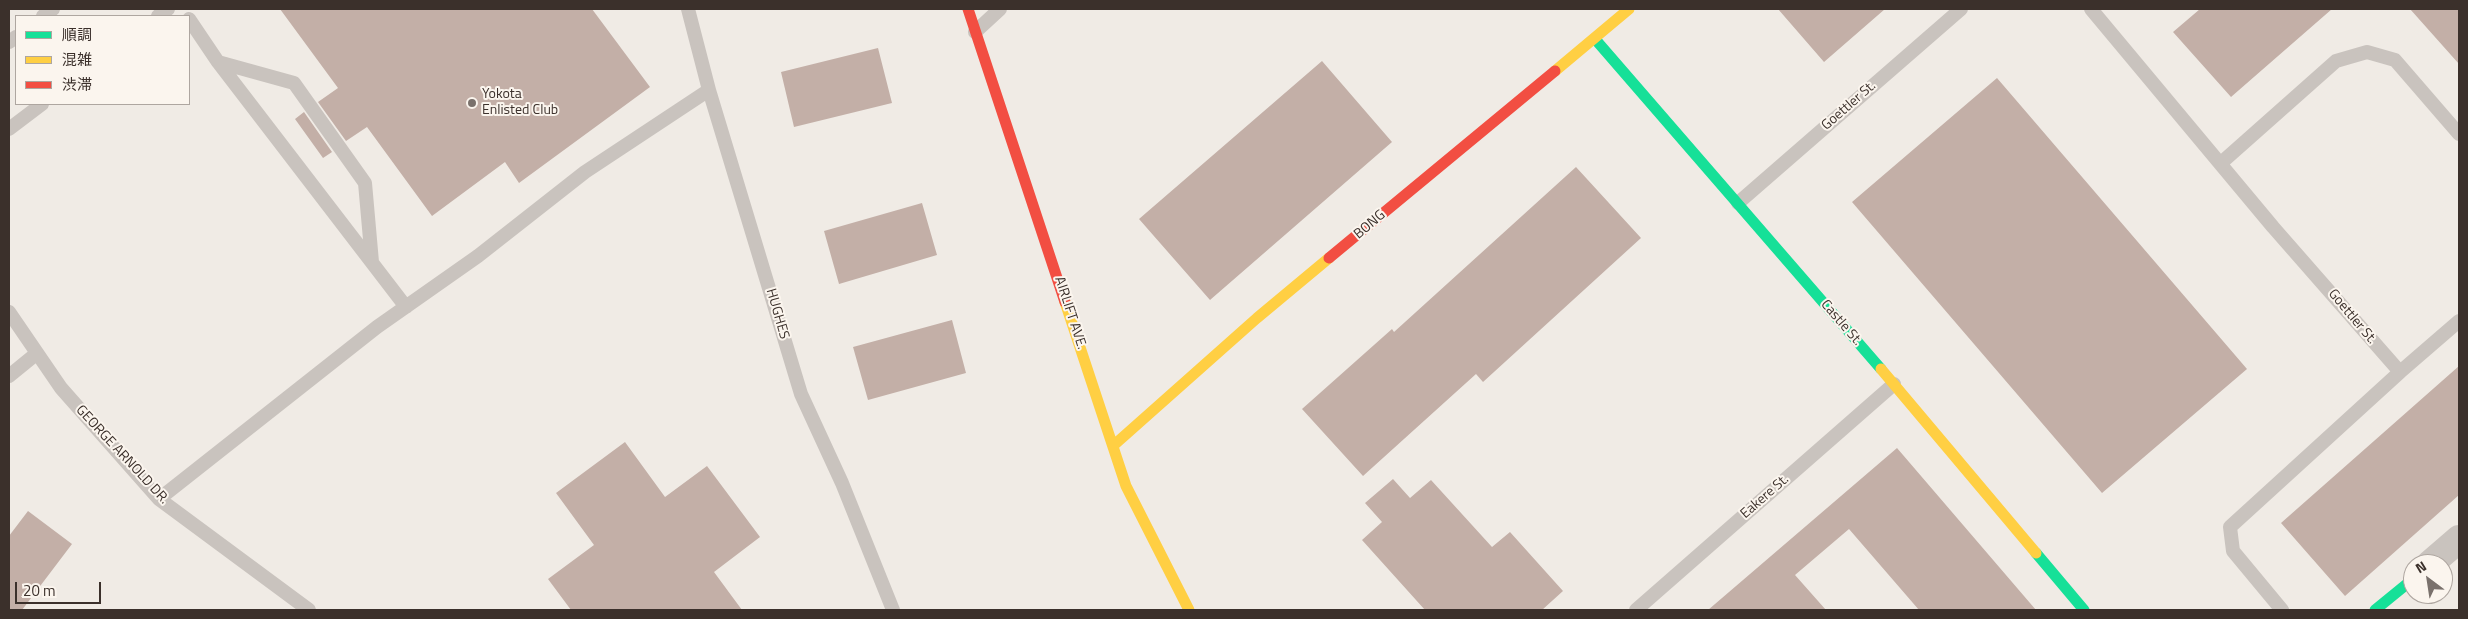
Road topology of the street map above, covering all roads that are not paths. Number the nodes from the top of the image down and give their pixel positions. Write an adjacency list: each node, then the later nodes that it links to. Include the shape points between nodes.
1 (688, 9): 11 (lane, HUGHES)
2 (968, 9): 8 (street, AIRLIFT AVE.)
3 (1000, 9): 8 (lane)
4 (1629, 9): 9 (street, BONG)
5 (1961, 9): 16 (lane, Goettler St.)
6 (2091, 9): 15 (lane, Goettler St.)
7 (190, 21): 10 (lane)
8 (976, 32): 25 (street, AIRLIFT AVE.)
9 (1595, 39): 16 (street, Castle St.); 25 (street, BONG, via 1257,318)
10 (218, 62): 17 (lane); 17 (lane, via 294,83 365,183)
11 (709, 90): 18 (lane, via 585,172 478,256); 31 (lane, HUGHES, via 800,394 842,483)
12 (41, 105): 13 (lane)
13 (9, 129)
14 (2459, 134): 15 (lane, via 2395,60 2368,52 2336,61)
15 (2221, 163): 22 (lane, Goettler St.)
16 (1738, 203): 24 (street, Castle St.)
17 (372, 262): 18 (lane)
18 (406, 307): 26 (lane)
19 (9, 312): 21 (lane, GEORGE ARNOLD DR.)
20 (2459, 321): 22 (lane)
21 (36, 354): 23 (lane); 26 (lane, GEORGE ARNOLD DR., via 61,388)
22 (2400, 372): 35 (lane, via 2230,527 2233,551)
23 (9, 376)
24 (1894, 384): 33 (lane, Eakere St.); 34 (street, Castle St.)
25 (1114, 445): 32 (street, AIRLIFT AVE., via 1126,486)
26 (159, 499): 30 (lane, GEORGE ARNOLD DR.)
27 (2459, 539): 28 (street)
28 (2442, 554)
29 (2403, 586): 36 (street)
30 (309, 610)
31 (893, 610)
32 (1189, 610)
33 (1636, 610)
34 (2084, 610)
35 (2282, 610)
36 (2375, 610)

